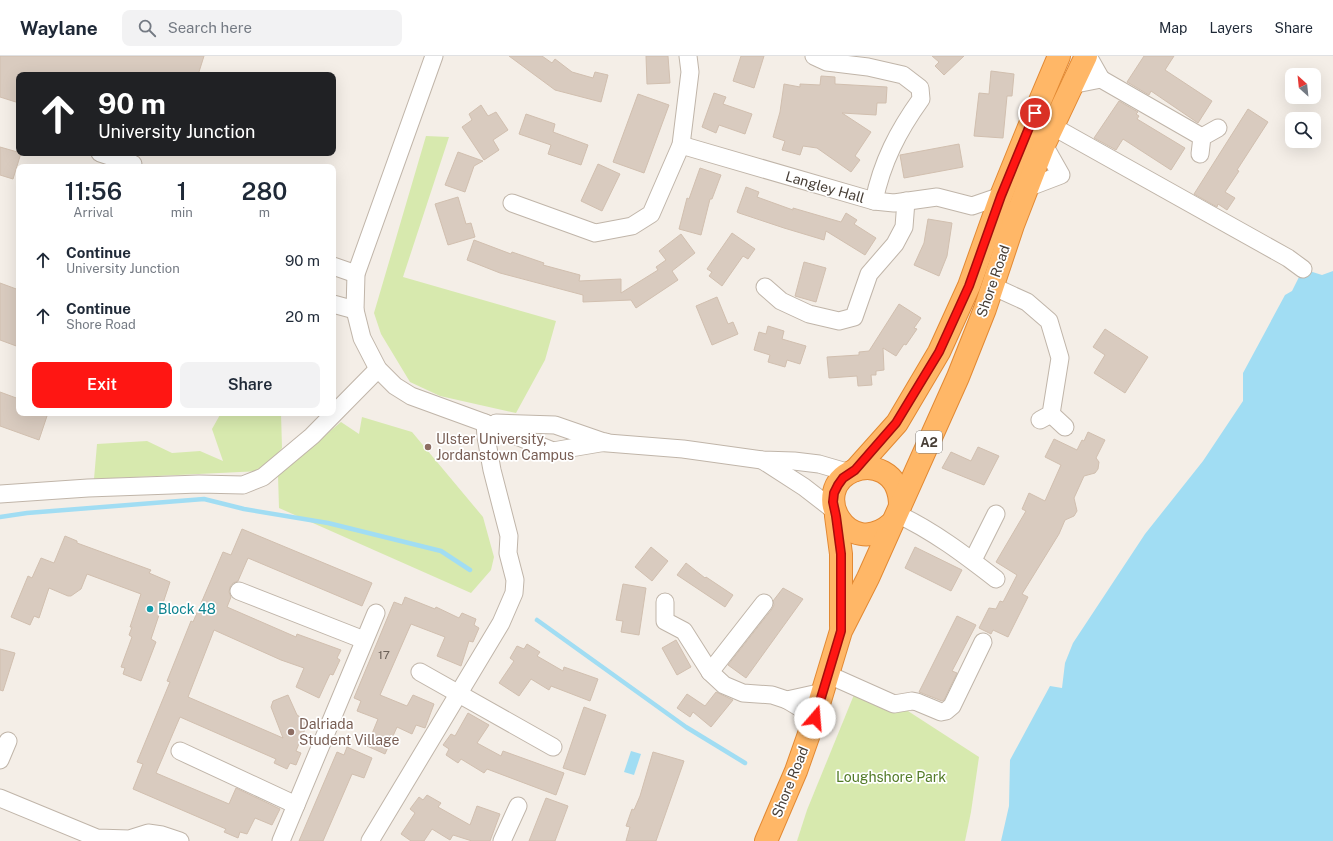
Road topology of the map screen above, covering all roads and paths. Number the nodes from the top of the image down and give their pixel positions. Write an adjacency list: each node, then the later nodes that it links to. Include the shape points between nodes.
1 (434, 56): 23 (street)
2 (688, 56): 11 (street, via 690,72)
3 (814, 56): 17 (street, via 828,62 903,75 920,88 921,99 891,148 878,179)
4 (1059, 56): 15 (highway, Shore Road / A2)
5 (1087, 56): 6 (street); 7 (highway, Shore Road / A2)
6 (1101, 79): 7 (street); 10 (street)
7 (1071, 85): 9 (highway, Shore Road / A2)
8 (1218, 128): 10 (street)
9 (1048, 136): 22 (street, via 1288,258); 24 (highway, Shore Road / A2, via 1012,225)
10 (1202, 137): 12 (street)
11 (681, 145): 17 (street, Langley Hall); 18 (street, via 652,214 632,226 595,233)
12 (1200, 154)
13 (109, 156): 14 (street)
14 (133, 164)
15 (1001, 196): 19 (street); 20 (highway, Shore Road / A2)
16 (906, 201): 17 (street, Langley Hall); 19 (street, Langley Hall, via 937,197); 25 (street, via 904,226 895,244 869,274 854,317 839,321 809,314 781,301)
17 (874, 202)
18 (512, 203)
19 (972, 206): 20 (street)
20 (987, 235): 34 (highway, Shore Road / A2, via 969,286 939,352 896,423)
21 (336, 267): 23 (street)
22 (1303, 269)
23 (356, 274): 27 (street)
24 (992, 286): 32 (street, via 1027,302 1049,321 1060,358 1046,417); 37 (highway, Shore Road / A2, via 958,377)
25 (765, 287)
26 (336, 305): 27 (street)
27 (355, 310): 28 (street, via 362,338)
28 (378, 369): 29 (street); 31 (street, via 395,386 411,396)
29 (336, 412)
30 (332, 416): 35 (street, via 263,477 243,485 88,488)
31 (485, 423): 33 (street, via 554,441 606,442 683,449); 51 (street, via 492,470 509,536 508,553 515,580 514,593 501,624)
32 (1065, 427)
33 (762, 460): 34 (street, via 819,464); 36 (street, via 804,487)
34 (852, 471): 36 (highway, A2, via 843,478 836,489 833,502); 37 (highway, via 865,468 884,472 897,487 900,496)
35 (0, 494)
36 (836, 513): 37 (highway, via 849,530 867,535 885,529); 45 (highway, Shore Road / A2, via 841,554)
37 (896, 514): 39 (street); 45 (highway, Shore Road / A2)
38 (996, 514): 39 (street)
39 (973, 560): 40 (street)
40 (996, 578)
41 (239, 590): 46 (street)
42 (665, 602): 49 (street, via 665,621 684,631)
43 (764, 603): 49 (street)
44 (376, 613): 46 (street)
45 (841, 631): 50 (highway, Shore Road / A2)
46 (364, 640): 59 (street)
47 (983, 642): 50 (street, via 952,706 946,711 941,712 912,701 894,704)
48 (420, 672): 51 (street)
49 (710, 672): 52 (street, via 724,685 743,693)
50 (826, 683): 52 (street); 53 (highway, Shore Road / A2)
51 (459, 693): 55 (street); 62 (street)
52 (787, 700): 53 (street)
53 (815, 718): 66 (highway, Shore Road / A2)
54 (8, 741): 57 (street)
55 (553, 747)
56 (180, 751): 59 (street)
57 (0, 760)
58 (0, 798): 61 (street)
59 (296, 805): 64 (street)
60 (518, 806): 65 (street)
61 (96, 839): 63 (street, via 129,839 148,833)
62 (373, 840)
63 (180, 841)
64 (281, 841)
65 (502, 841)
66 (766, 841)

